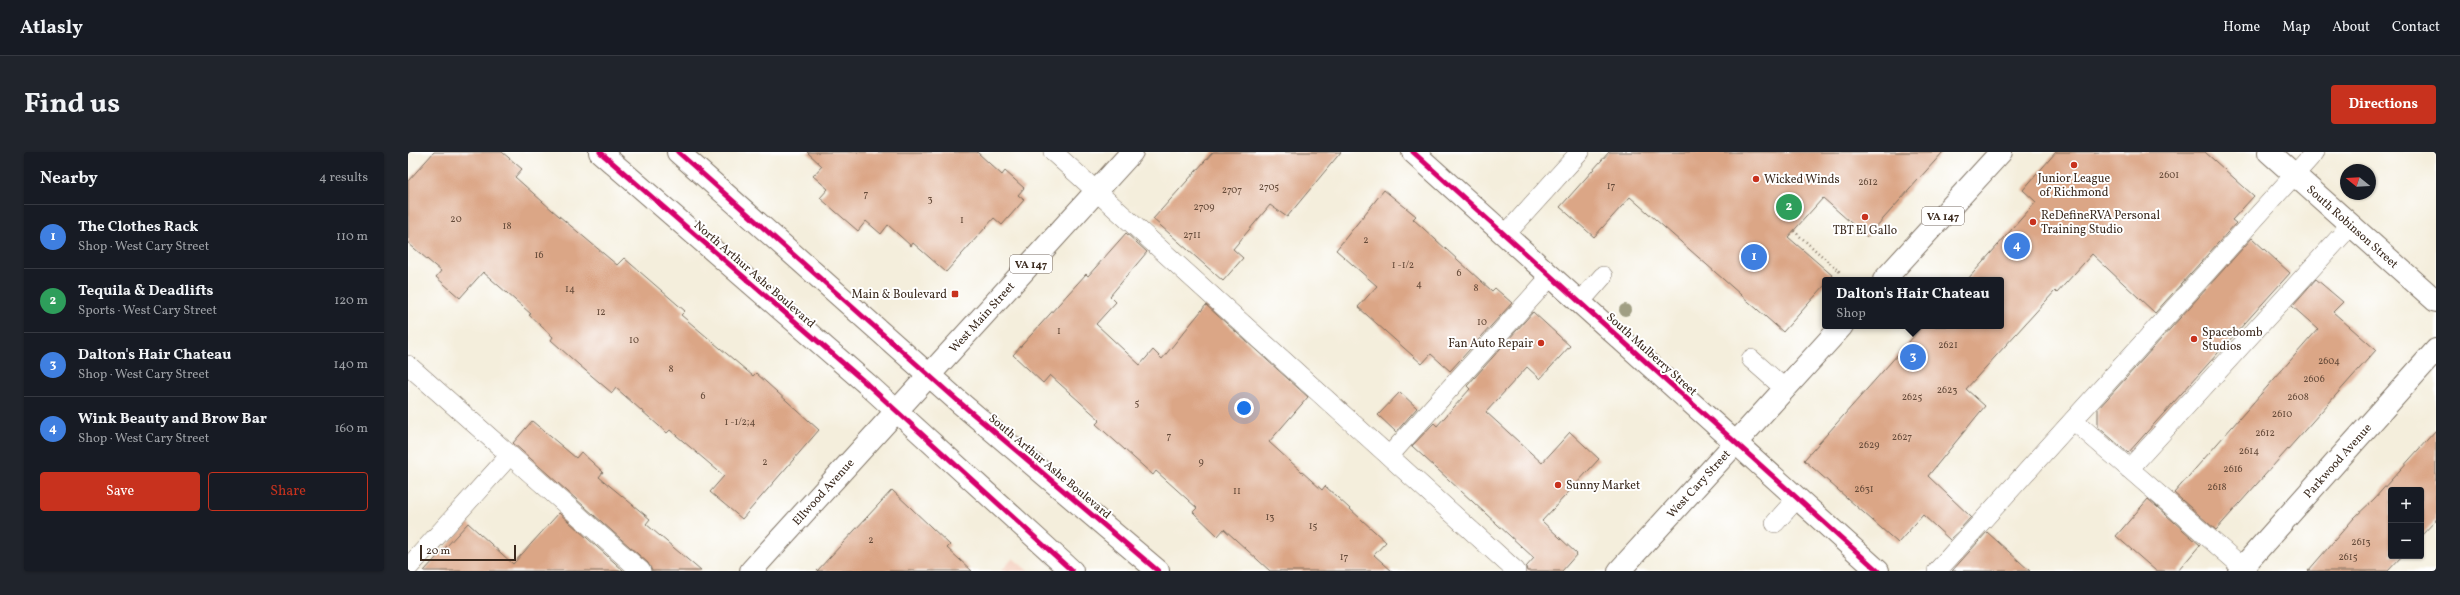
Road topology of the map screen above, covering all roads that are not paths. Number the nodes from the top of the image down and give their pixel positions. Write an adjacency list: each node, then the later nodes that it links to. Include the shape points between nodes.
1 (600, 152): 25 (main road, North Arthur Ashe Boulevard)
2 (678, 152): 23 (main road)
3 (1053, 152): 11 (lane)
4 (1132, 152): 11 (main road, West Main Street / VA 147)
5 (1413, 152): 13 (main road, South Mulberry Street)
6 (1580, 152): 13 (lane)
7 (2001, 152): 16 (main road, VA 147)
8 (2269, 152): 10 (main road, South Robinson Street)
9 (2315, 152): 10 (lane)
10 (2295, 175): 12 (main road, South Robinson Street); 26 (lane)
11 (1097, 191): 23 (main road, West Main Street / VA 147); 29 (lane)
12 (2351, 225): 17 (main road, South Robinson Street); 30 (lane)
13 (1505, 235): 14 (main road, South Mulberry Street)
14 (1551, 276): 18 (main road, South Mulberry Street); 29 (lane)
15 (1603, 276): 18 (lane)
16 (1887, 277)
17 (2436, 301)
18 (1580, 302): 27 (main road, South Mulberry Street)
19 (1839, 329): 24 (main road, West Cary Street)
20 (2436, 350): 34 (main road, Parkwood Avenue)
21 (1751, 360): 24 (lane)
22 (408, 365): 28 (lane)
23 (930, 376): 25 (main road, West Main Street / VA 147); 38 (main road, South Arthur Ashe Boulevard)
24 (1784, 389): 27 (main road, West Cary Street)
25 (896, 412): 36 (main road, Ellwood Avenue / VA 147); 37 (main road)
26 (2073, 420): 30 (lane); 42 (lane)
27 (1736, 443): 31 (main road, South Mulberry Street); 40 (main road, West Cary Street)
28 (510, 455): 33 (lane); 35 (lane)
29 (1389, 456): 39 (lane)
30 (2129, 469): 34 (lane)
31 (1797, 498): 32 (lane); 41 (main road, South Mulberry Street)
32 (1775, 523)
33 (408, 568)
34 (2243, 570)
35 (641, 571)
36 (751, 571)
37 (1072, 571)
38 (1158, 571)
39 (1516, 571)
40 (1619, 571)
41 (1878, 571)
42 (1937, 571)

